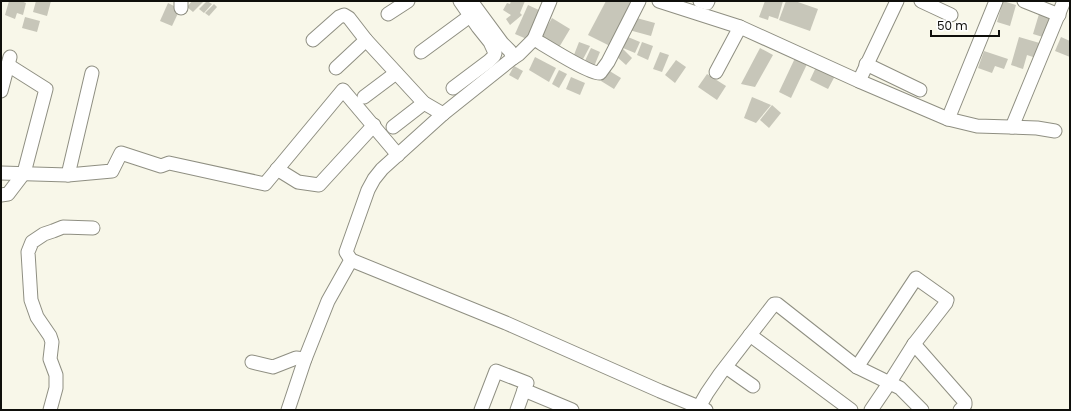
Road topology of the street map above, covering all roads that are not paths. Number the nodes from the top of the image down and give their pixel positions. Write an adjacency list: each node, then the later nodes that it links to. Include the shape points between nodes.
1 (408, 1): 14 (street)
2 (460, 1): 17 (street)
3 (471, 1): 23 (street)
4 (550, 1): 19 (street)
5 (639, 1): 19 (street, via 600,73 585,68)
6 (659, 1): 18 (street)
7 (700, 1): 8 (street)
8 (708, 1)
9 (897, 1): 24 (street)
10 (921, 1): 15 (street)
11 (996, 1): 36 (street)
12 (1024, 1): 16 (street)
13 (1064, 1): 16 (street)
14 (388, 14)
15 (951, 15)
16 (1059, 15): 39 (street)
17 (470, 16): 22 (street); 30 (street, via 490,42 495,53)
18 (740, 27): 26 (street); 29 (street)
19 (534, 39): 23 (street)
20 (313, 40): 21 (street, via 344,15)
21 (366, 40): 25 (street); 28 (street)
22 (421, 52)
23 (513, 58): 35 (street)
24 (866, 64): 29 (street); 31 (street)
25 (336, 68)
26 (716, 72)
27 (92, 73): 45 (street)
28 (396, 73): 33 (street); 34 (street)
29 (859, 81): 36 (street)
30 (453, 88)
31 (920, 90)
32 (1, 91): 44 (street, via 9,61 46,89)
33 (364, 98)
34 (424, 103): 35 (street); 38 (street)
35 (443, 114): 41 (street)
36 (948, 119): 39 (street, via 977,126)
37 (374, 125): 41 (street); 42 (street, via 319,184 298,182); 42 (street, via 343,90)
38 (393, 127)
39 (1012, 127): 40 (street)
40 (1055, 131)
41 (398, 155): 48 (street, via 374,179 350,239)
42 (277, 169): 45 (street, via 265,184 169,163 161,166 121,153 112,171)
43 (1, 173): 44 (street)
44 (24, 174): 45 (street); 46 (street, via 8,194)
45 (68, 175)
46 (1, 194)
47 (93, 228): 62 (street, via 63,227 44,234 32,242 28,252 31,300 37,317 52,342 50,359 56,375 56,388)
48 (348, 256): 51 (street); 61 (street)
49 (750, 335): 53 (street); 54 (street, via 776,304); 67 (street)
50 (914, 344): 54 (street, via 947,300 916,278); 56 (street); 70 (street, via 965,402)
51 (305, 358): 52 (street, via 296,358 273,367); 63 (street)
52 (252, 362)
53 (726, 367): 57 (street); 59 (street)
54 (858, 367): 56 (street)
55 (711, 369): 59 (street)
56 (890, 382): 68 (street); 69 (street, via 906,393)
57 (753, 386)
58 (524, 390): 60 (street); 64 (street, via 527,383 496,371); 65 (street)
59 (707, 393): 61 (street)
60 (558, 407): 66 (street)
61 (702, 408)
62 (50, 410)
63 (288, 410)
64 (481, 410)
65 (517, 410)
66 (572, 410)
67 (851, 410)
68 (871, 410)
69 (922, 410)
70 (960, 410)

